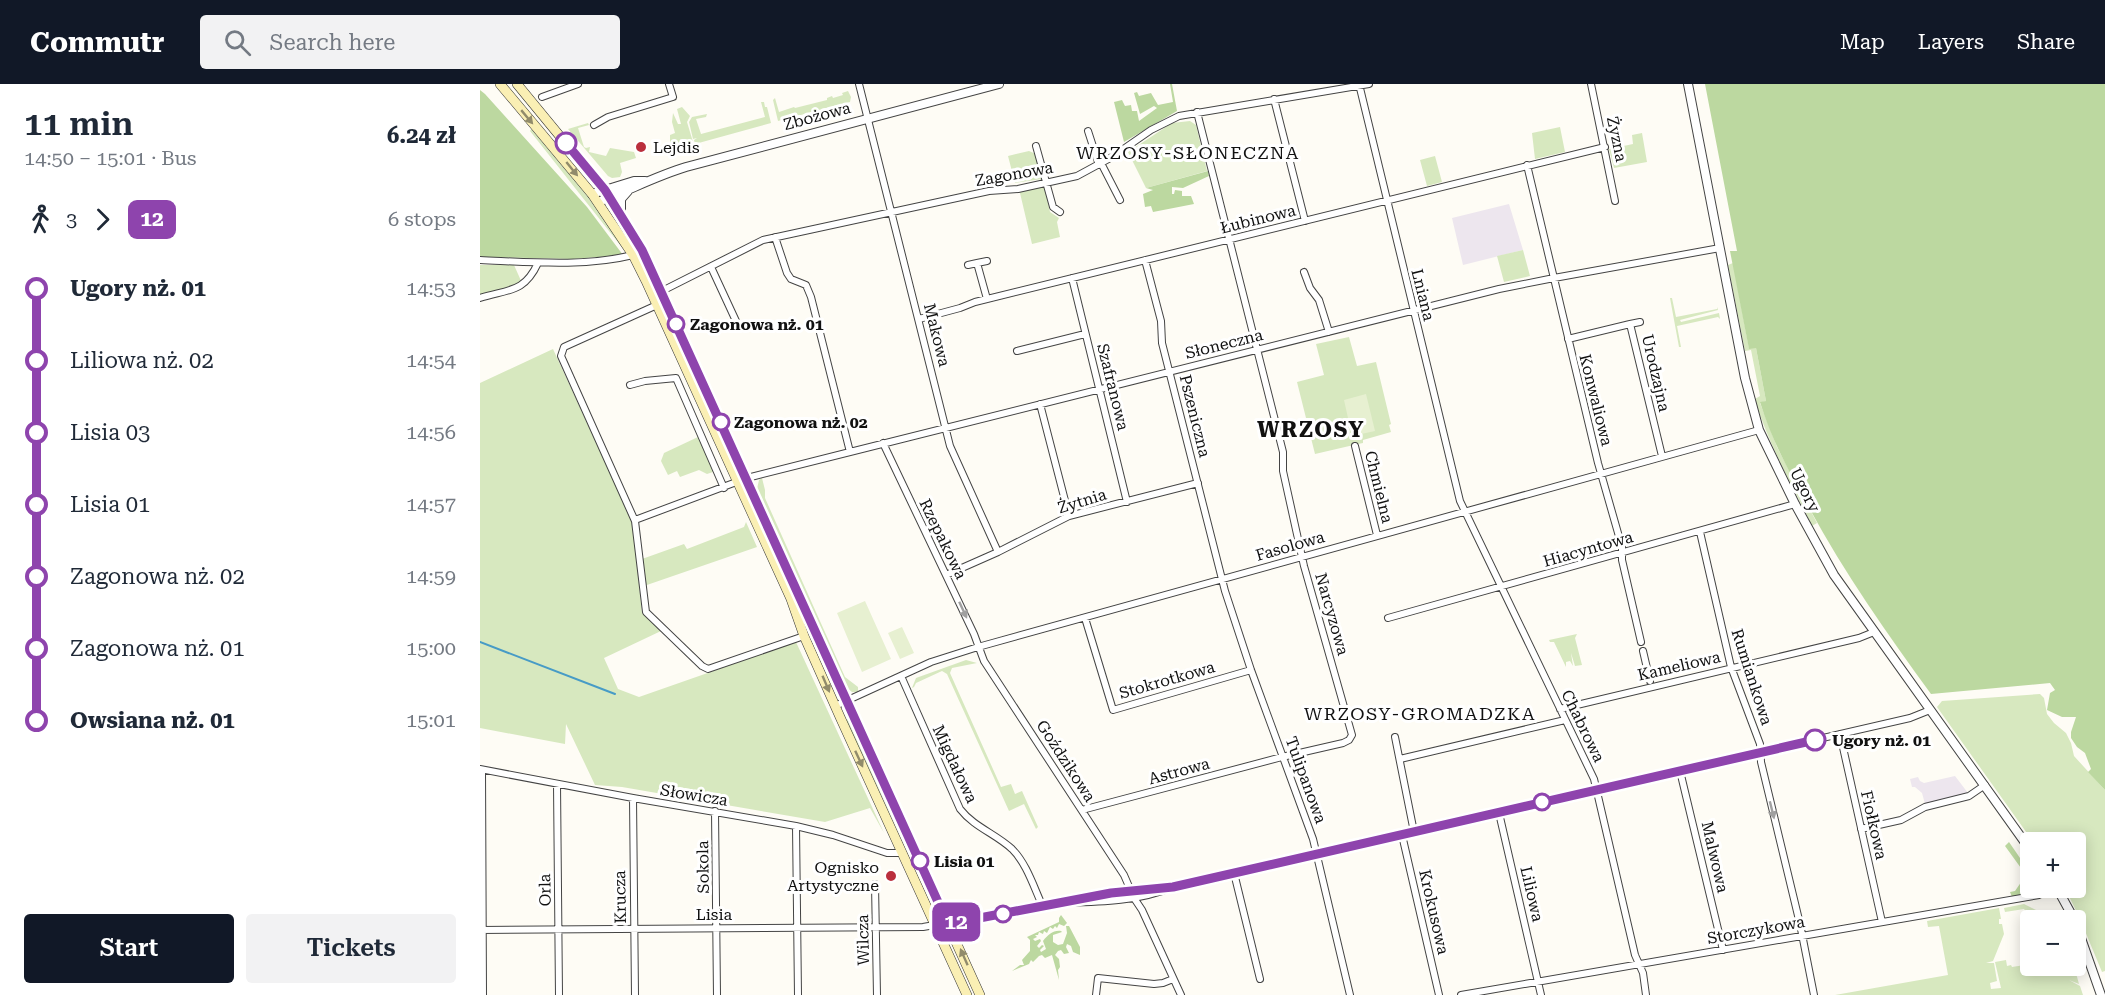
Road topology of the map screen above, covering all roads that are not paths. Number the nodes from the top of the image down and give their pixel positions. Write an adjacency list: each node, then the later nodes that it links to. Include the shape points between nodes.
1 (500, 84): 27 (main road, one-way to 27)
2 (517, 84): 11 (main road)
3 (578, 84): 12 (street)
4 (669, 84): 17 (street, via 673,97)
5 (859, 84): 16 (street, Makowa)
6 (999, 84): 16 (street, Zbożowa)
7 (1369, 84): 10 (street, Zagonowa)
8 (1591, 84): 20 (street, Żyzna)
9 (1688, 84): 37 (street, Ugory)
10 (1359, 85): 13 (street, Zagonowa); 29 (street, Lniana)
11 (527, 96): 12 (street); 14 (main road)
12 (542, 97): 14 (street)
13 (1274, 99): 15 (street, Zagonowa); 34 (street)
14 (540, 112): 26 (main road)
15 (1197, 112): 21 (street, Zagonowa, via 1151,130); 36 (street, Narcyzowa)
16 (868, 118): 23 (street, Zbożowa); 32 (street, Makowa)
17 (594, 125)
18 (1088, 131): 21 (street)
19 (1036, 146): 24 (street)
20 (1605, 147): 22 (street, Łubinowa); 30 (street, Żyzna)
21 (1100, 164): 24 (street, Zagonowa, via 1077,176); 28 (street)
22 (1527, 165): 29 (street, Łubinowa); 48 (street, Konwaliowa)
23 (645, 181): 25 (street, Zbożowa); 26 (street, Zbożowa, via 634,181)
24 (1046, 182): 31 (street, via 1053,207); 32 (street, Zagonowa)
25 (631, 189): 26 (street, Zbożowa); 33 (street, via 621,199)
26 (607, 194): 27 (street, Zbożowa); 33 (main road)
27 (595, 198): 38 (main road)
28 (1120, 200)
29 (1386, 201): 34 (street, Łubinowa); 53 (street, Lniana)
30 (1616, 201)
31 (1060, 212)
32 (892, 213): 35 (street, Zagonowa); 54 (street, Makowa)
33 (621, 215): 49 (main road)
34 (1305, 221): 36 (street, Łubinowa)
35 (775, 237): 45 (street, Zagonowa); 71 (street, via 787,273 806,285 811,297)
36 (1230, 239): 40 (street, Łubinowa); 61 (street, Narcyzowa)
37 (1720, 248): 48 (street, Słoneczna); 68 (street, Ugory, via 1743,372)
38 (633, 255): 42 (street); 52 (main road)
39 (480, 260): 42 (street)
40 (1145, 260): 47 (street, Łubinowa); 63 (street, Pszeniczna)
41 (987, 261): 43 (street)
42 (538, 263): 50 (street, via 522,286)
43 (977, 263): 44 (street); 51 (street)
44 (968, 265)
45 (711, 267): 49 (street, Zagonowa); 55 (street)
46 (1304, 272): 58 (street, via 1319,300)
47 (1072, 278): 51 (street, Łubinowa); 59 (street, Szafranowa)
48 (1554, 278): 53 (street, Słoneczna); 60 (street, Konwaliowa)
49 (662, 291): 74 (main road)
50 (480, 298)
51 (987, 299): 54 (street, Łubinowa)
52 (657, 305): 74 (main road); 81 (street, via 564,347 561,352)
53 (1412, 312): 58 (street, Słoneczna); 79 (street, Lniana)
54 (919, 319): 67 (street, Makowa)
55 (736, 321)
56 (1640, 322): 57 (street)
57 (1630, 324): 60 (street, Urodzajna); 72 (street, Urodzajna)
58 (1329, 332): 61 (street, Słoneczna)
59 (1085, 334): 62 (street); 65 (street, Szafranowa)
60 (1568, 339): 73 (street, Konwaliowa)
61 (1257, 350): 63 (street, Słoneczna); 86 (street, Narcyzowa, via 1283,452 1283,471)
62 (1017, 351)
63 (1170, 372): 65 (street, Słoneczna); 75 (street, Pszeniczna)
64 (630, 385): 76 (street, via 676,378)
65 (1100, 389): 66 (street, Słoneczna); 77 (street, Szafranowa)
66 (1040, 404): 67 (street, Słoneczna); 80 (street)
67 (946, 428): 69 (street, Słoneczna); 84 (street, Makowa, via 955,460)
68 (1759, 430): 72 (street, Fasolowa); 78 (street, Ugory)
69 (883, 443): 71 (street, Słoneczna); 87 (street, Rzepakowa)
70 (1355, 446): 83 (street, Chmielna)
71 (850, 452): 74 (street, Słoneczna)
72 (1662, 456): 73 (street, Fasolowa)
73 (1601, 474): 79 (street, Fasolowa); 85 (street, Konwaliowa)
74 (743, 480): 76 (street, Słoneczna); 93 (main road); 101 (main road)
75 (1198, 483): 77 (street, Żytnia); 88 (street, Pszeniczna)
76 (724, 488): 81 (street, Słoneczna)
77 (1127, 502): 80 (street, Żytnia)
78 (1795, 504): 82 (street, Hiacyntowa); 92 (street, Ugory, via 1834,575)
79 (1464, 512): 83 (street, Fasolowa); 89 (street, Chabrowa)
80 (1069, 516): 84 (street, Żytnia)
81 (635, 520): 93 (street, via 646,612 704,668 711,669)
82 (1700, 532): 85 (street, Hiacyntowa); 97 (street, Rumiankowa)
83 (1377, 535): 86 (street, Fasolowa)
84 (998, 552): 87 (street, Żytnia)
85 (1622, 554): 89 (street, Hiacyntowa); 94 (street, Konwaliowa)
86 (1302, 556): 88 (street, Fasolowa); 109 (street, Narcyzowa, via 1352,735 1343,743)
87 (946, 575): 95 (street, Rzepakowa, one-way to 95)
88 (1222, 579): 90 (street, Fasolowa); 98 (street, Tulipanowa)
89 (1501, 588): 91 (street, Hiacyntowa); 103 (street, Chabrowa)
90 (1085, 618): 95 (street, Fasolowa); 98 (street, Stokrotkowa, via 1113,710)
91 (1388, 618)
92 (1874, 632): 97 (street, Kameliowa); 104 (street, Ugory)
93 (804, 636): 102 (main road, one-way to 102)
94 (1641, 642)
95 (978, 647): 99 (street, Fasolowa); 117 (street, Goździkowa)
96 (1643, 651): 100 (street)
97 (1731, 667): 103 (street, Kameliowa); 108 (street, Rumiankowa)
98 (1251, 670): 109 (street, Tulipanowa)
99 (901, 676): 101 (street, Fasolowa); 134 (street, Migdałowa, via 960,809 1017,854)
100 (1650, 681)
101 (847, 700): 102 (street, Fasolowa); 136 (main road)
102 (835, 706): 125 (main road, one-way to 125)
103 (1560, 709): 105 (street, Chabrowa)
104 (1930, 710): 106 (street); 114 (street, Ugory)
105 (1565, 720): 110 (street); 115 (street, Chabrowa)
106 (1840, 734): 108 (street); 121 (street, Fiołkowa)
107 (1395, 737): 110 (street)
108 (1760, 753): 112 (street); 144 (street, Rumiankowa, one-way to 144)
109 (1282, 756): 117 (street, Astrowa); 126 (street, Tulipanowa)
110 (1400, 759): 122 (street)
111 (481, 769): 113 (street, Słowicza); 143 (street)
112 (1680, 771): 115 (street); 145 (street, Malwowa)
113 (557, 784): 116 (street, Słowicza); 142 (street, Orla)
114 (1985, 785): 121 (street, via 1968,796 1925,807 1901,820); 124 (street, Ugory)
115 (1597, 789): 119 (street); 147 (street, Chabrowa)
116 (633, 798): 118 (street, Słowicza); 139 (street, Krucza)
117 (1082, 810): 130 (street, Goździkowa)
118 (716, 811): 120 (street, Słowicza); 140 (street, Sokola)
119 (1499, 813): 122 (street); 151 (street, Liliowa)
120 (796, 826): 125 (street, Słowicza, via 887,853); 141 (street)
121 (1861, 829): 135 (street, Fiołkowa)
122 (1414, 832): 123 (street)
123 (1402, 835): 126 (street); 165 (street, Krokusowa)
124 (2020, 835)
125 (902, 853): 137 (main road)
126 (1317, 854): 127 (street); 164 (street, Tulipanowa)
127 (1234, 873): 129 (street); 150 (street)
128 (874, 884): 138 (street, Wilcza)
129 (1173, 887): 130 (street); 131 (street)
130 (1130, 891): 131 (street); 133 (street)
131 (1134, 898): 133 (street); 149 (street)
132 (2022, 898): 135 (street, Storczykowa)
133 (1059, 903): 134 (street, Lisia)
134 (1043, 907): 136 (street, Lisia)
135 (1882, 922): 144 (street, Storczykowa)
136 (948, 924): 137 (street, Lisia); 161 (main road, one-way to 136)
137 (937, 926): 138 (street, Lisia); 160 (main road)
138 (877, 927): 141 (street, Lisia); 159 (street, Wilcza)
139 (634, 928): 140 (street, Lisia); 142 (street, Lisia); 156 (street, Krucza)
140 (717, 928): 141 (street, Lisia); 157 (street, Sokola)
141 (798, 928): 158 (street)
142 (559, 929): 143 (street, Lisia); 155 (street, Orla)
143 (481, 930): 154 (street)
144 (1802, 936): 145 (street, Storczykowa); 169 (street, Rumiankowa)
145 (1723, 950): 147 (street, Storczykowa)
146 (2086, 954): 153 (street)
147 (1640, 965): 151 (street, Storczykowa); 168 (street, Chabrowa)
148 (1144, 975): 152 (street)
149 (1173, 979): 152 (street); 163 (street)
150 (1260, 979)
151 (1538, 982): 166 (street, Storczykowa); 167 (street, Liliowa)
152 (1143, 983): 162 (street, via 1098,978)
153 (2100, 994)
154 (483, 995)
155 (559, 995)
156 (634, 995)
157 (717, 995)
158 (798, 995)
159 (877, 995)
160 (968, 995)
161 (981, 995)
162 (1096, 995)
163 (1180, 995)
164 (1350, 995)
165 (1439, 995)
166 (1461, 995)
167 (1541, 995)
168 (1646, 995)
169 (1814, 995)

